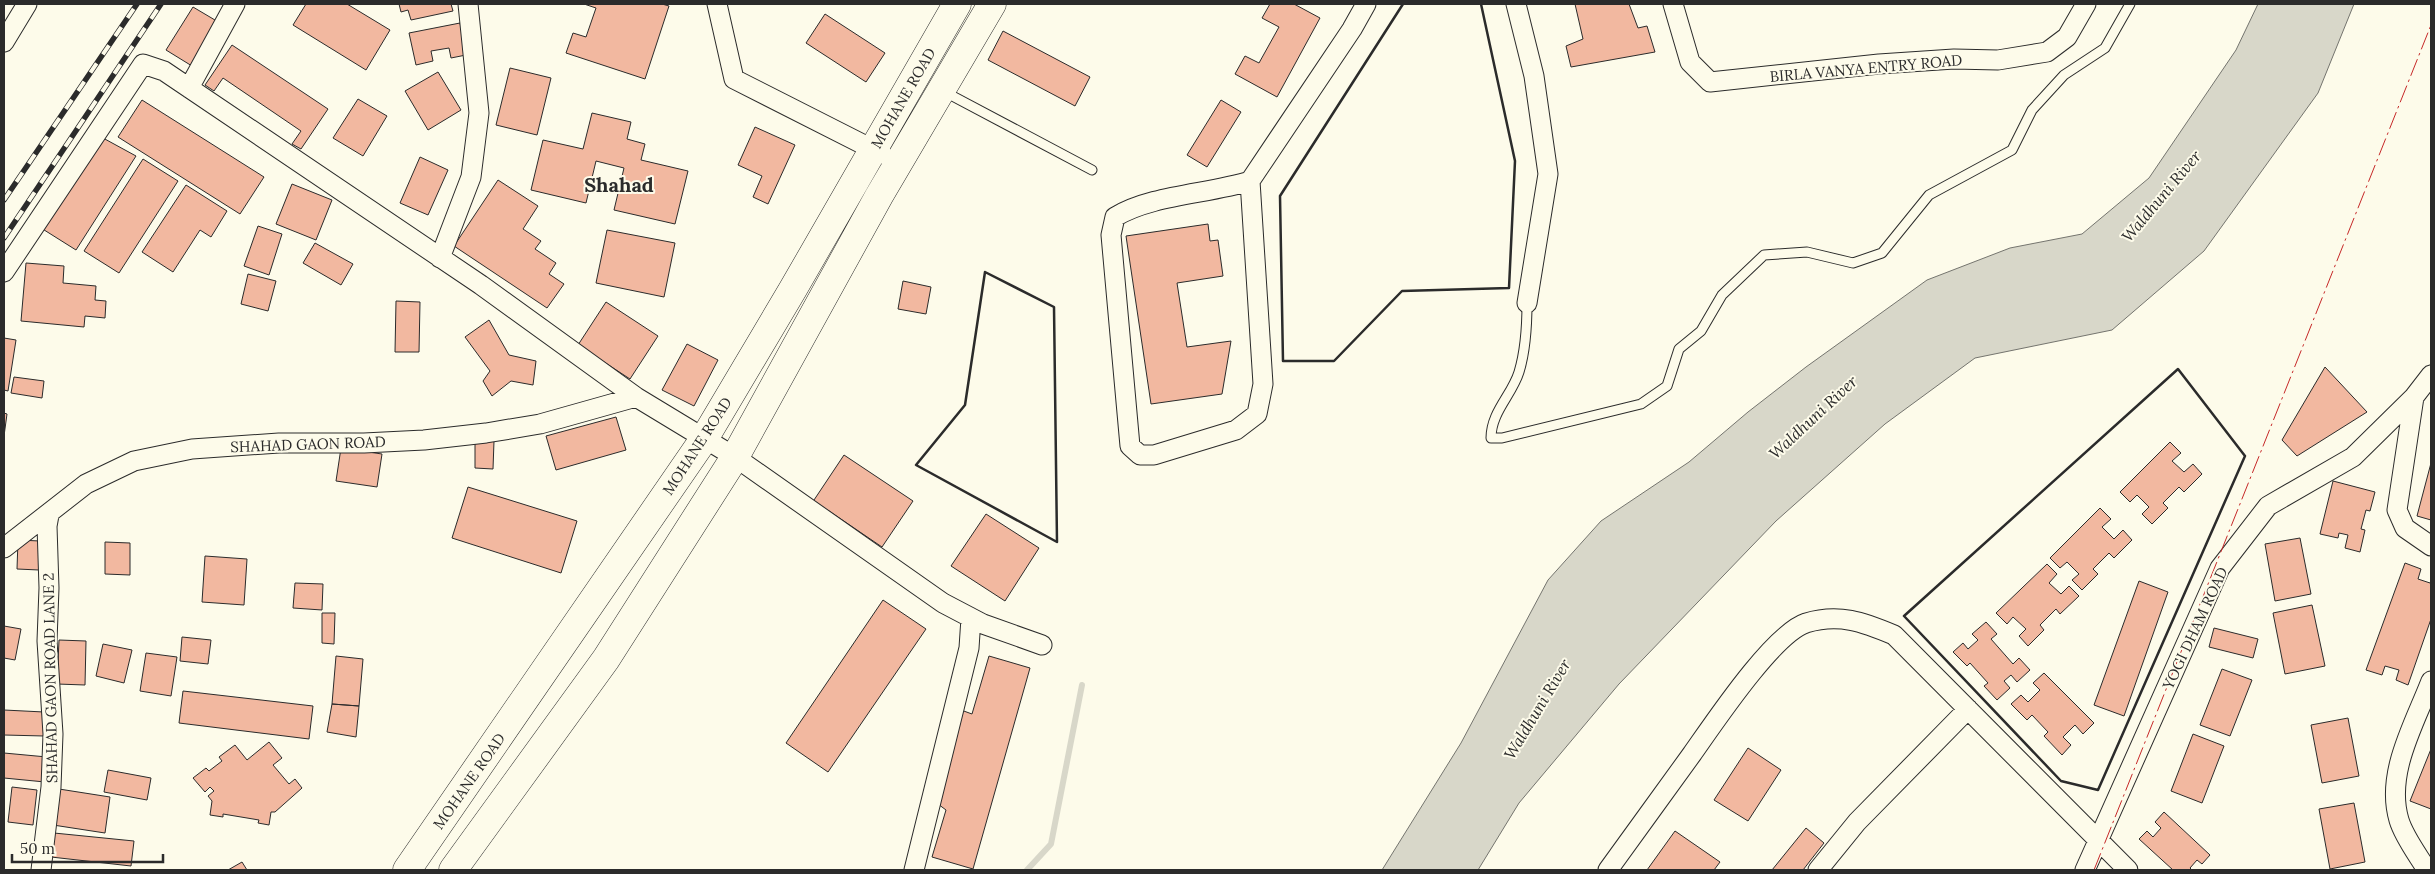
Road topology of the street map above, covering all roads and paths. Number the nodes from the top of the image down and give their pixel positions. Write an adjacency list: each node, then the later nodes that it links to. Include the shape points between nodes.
1 (27, 4): 12 (street)
2 (235, 4): 13 (street)
3 (468, 4): 19 (street, via 479,113 471,177)
4 (717, 4): 15 (street, via 734,79)
5 (957, 4): 15 (main road, MOHANE ROAD)
6 (992, 4): 14 (main road, MOHANE ROAD)
7 (1366, 4): 18 (street)
8 (1516, 4): 21 (street, via 1534,76 1548,174)
9 (1674, 4): 10 (street, BIRLA VANYA ENTRY ROAD, via 1690,62 1710,82 1879,64 1998,60 2047,52 2067,37)
10 (2086, 4)
11 (2130, 4): 21 (lane, via 2105,48 2064,75 2032,110 2012,150 1929,195 1882,253 1853,263 1807,252 1764,254 1722,295 1701,330 1679,349 1667,386 1641,404 1491,438 1491,425 1519,373 1526,334)
12 (4, 42)
13 (188, 88): 19 (street); 20 (street, via 164,72 144,64)
14 (940, 89): 16 (main road, MOHANE ROAD); 17 (lane)
15 (873, 149): 16 (street); 25 (main road, MOHANE ROAD)
16 (898, 164): 26 (main road, MOHANE ROAD)
17 (1092, 170)
18 (1250, 181): 18 (street, via 1263,384 1257,414 1236,430 1154,455 1140,455 1130,446 1111,235 1115,217 1131,207)
19 (440, 258): 23 (street)
20 (4, 272)
21 (1527, 303)
22 (2431, 375): 24 (street, YOGI DHAM ROAD)
23 (636, 397): 25 (street); 27 (street, SHAHAD GAON ROAD, via 540,424 486,433 424,440 279,443 192,449 126,465 86,484)
24 (2414, 397): 28 (street, via 2396,510 2405,528); 34 (street, YOGI DHAM ROAD, via 2353,457 2268,506 2220,568)
25 (704, 439): 26 (street); 36 (main road, MOHANE ROAD)
26 (735, 457): 30 (street, via 943,603); 37 (main road, MOHANE ROAD, via 606,659)
27 (49, 515): 29 (street, SHAHAD GAON ROAD); 35 (street, SHAHAD GAON ROAD LANE 2, via 46,526 47,641 53,734 51,787)
28 (2431, 546)
29 (4, 548)
30 (971, 618): 31 (street); 38 (street, via 969,648)
31 (1042, 645)
32 (2431, 681): 43 (street, via 2412,728 2394,796 2400,821)
33 (1968, 709): 34 (street); 39 (street, via 1894,635 1865,623 1832,617 1804,624 1785,637 1747,678); 40 (street, via 1857,822)
34 (2099, 840): 41 (street, YOGI DHAM ROAD); 42 (street)
35 (41, 870)
36 (407, 870)
37 (453, 870)
38 (914, 870)
39 (1608, 870)
40 (1818, 870)
41 (2085, 870)
42 (2128, 870)
43 (2427, 870)

